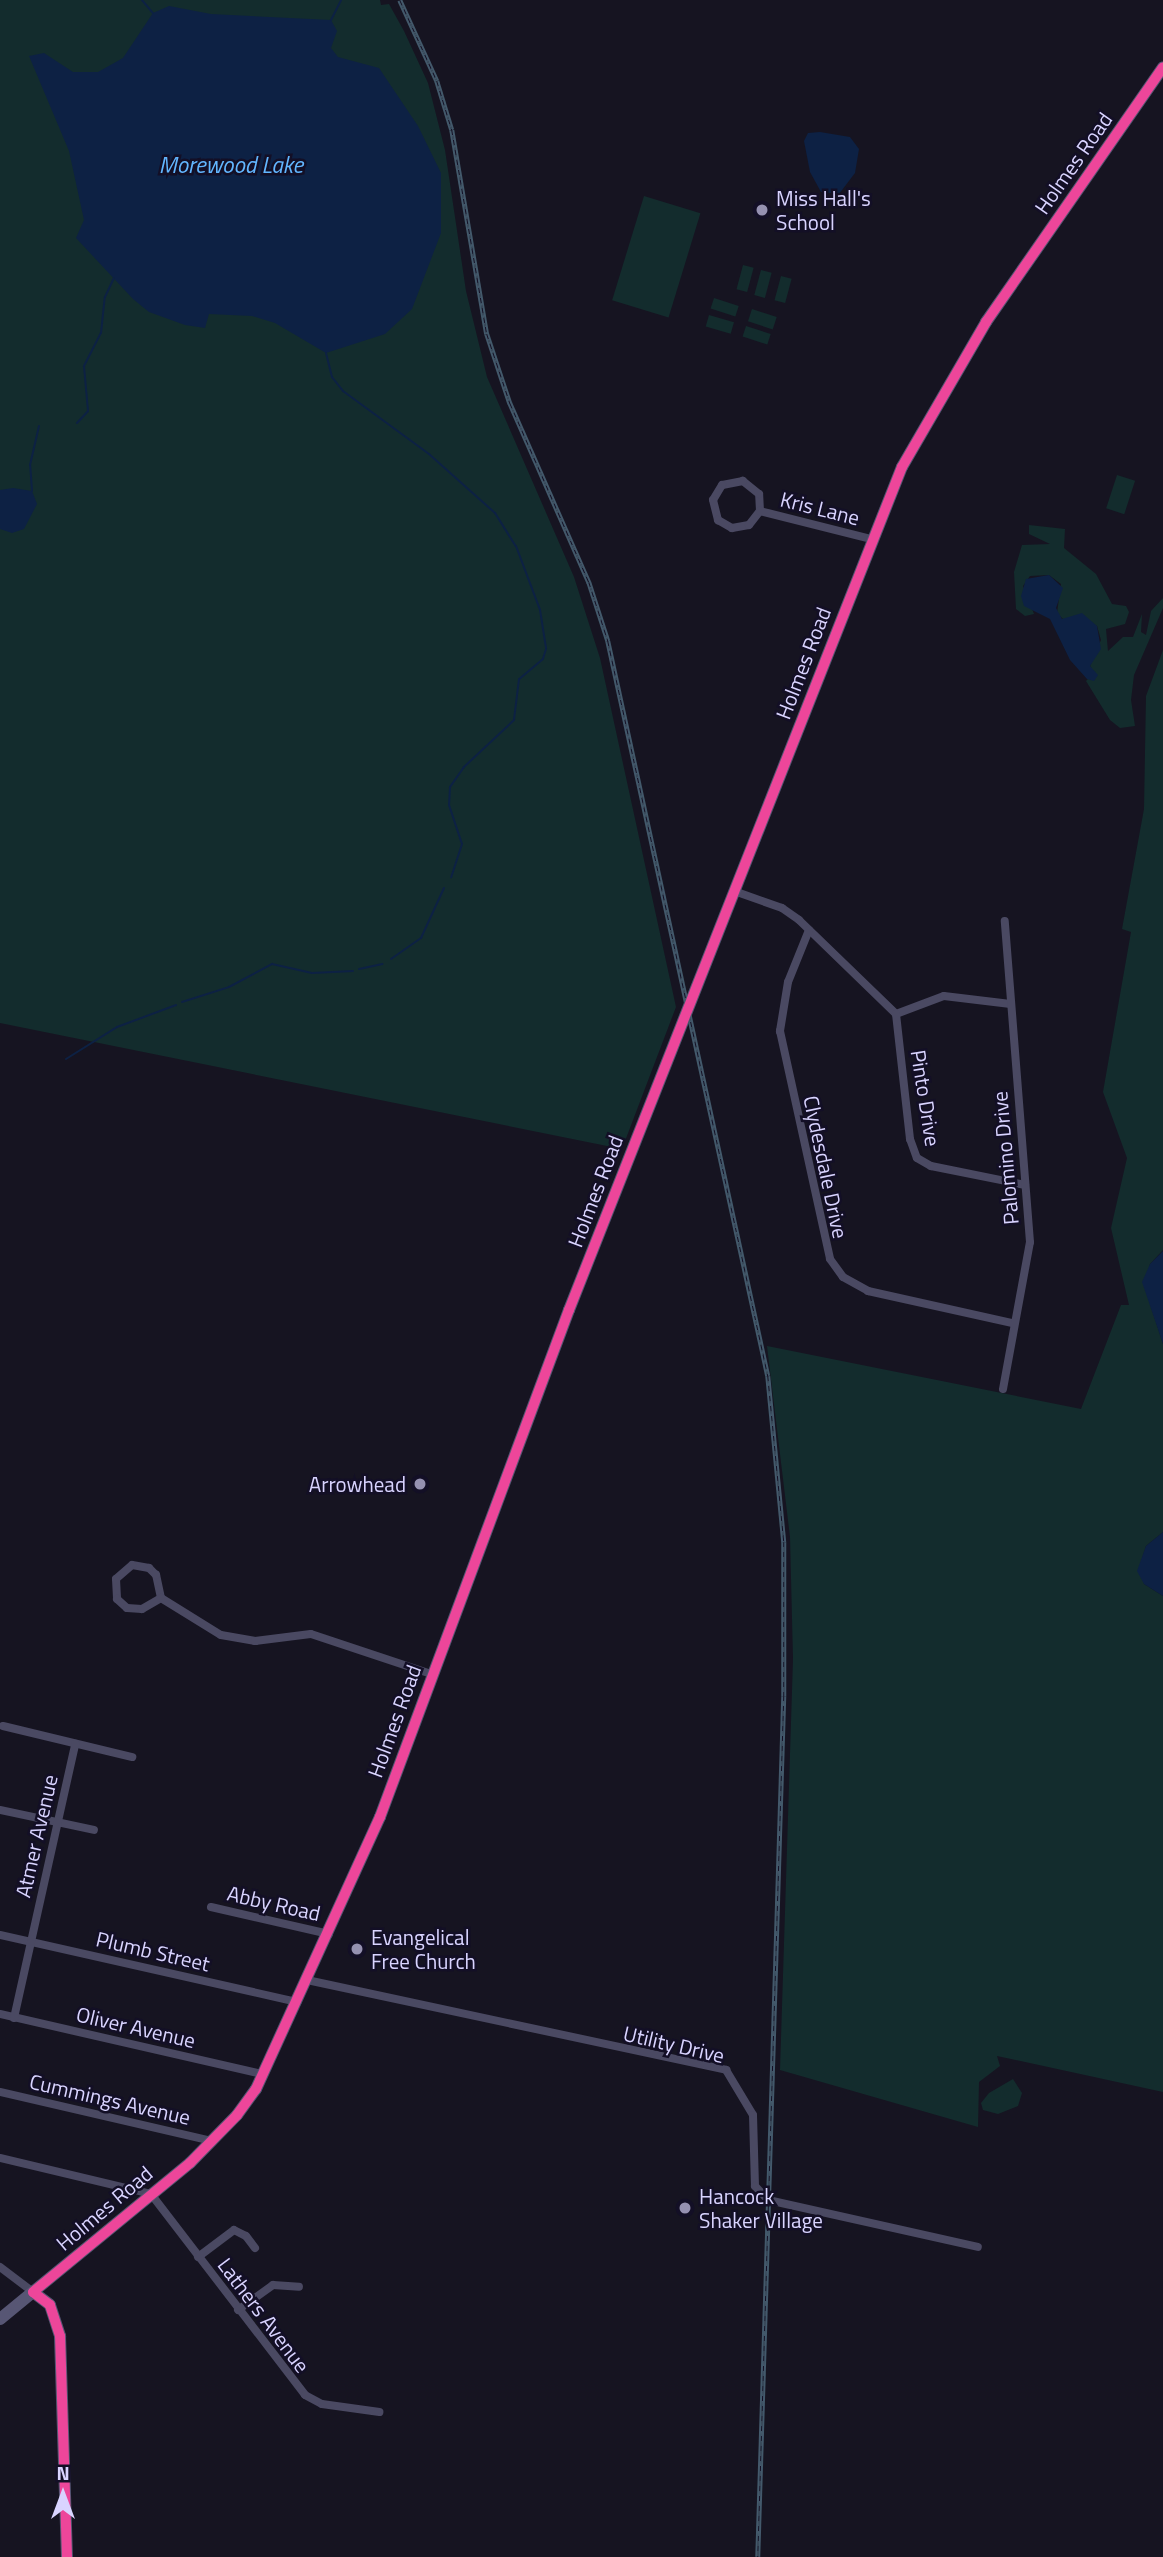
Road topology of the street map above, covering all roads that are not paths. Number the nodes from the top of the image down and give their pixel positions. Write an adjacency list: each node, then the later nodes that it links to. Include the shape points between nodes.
1 (1163, 67): 3 (street, Holmes Road, via 959,365 913,443)
2 (760, 511): 2 (street, Kris Lane, via 749,525 732,528 718,520 713,500 726,482 744,481 759,494); 3 (street, Kris Lane)
3 (871, 539): 4 (street, Holmes Road)
4 (734, 891): 6 (street, via 782,908); 13 (street, Holmes Road)
5 (1005, 921): 7 (street, Palomino Drive)
6 (809, 930): 8 (street); 10 (street, Clydesdale Drive, via 784,994 780,1031 830,1259 843,1277 868,1291)
7 (1011, 1004): 8 (street, via 944,996); 9 (street, Palomino Drive)
8 (896, 1014): 9 (street, Pinto Drive, via 910,1139 917,1158 925,1164)
9 (1026, 1185): 10 (street, Palomino Drive, via 1030,1247)
10 (1012, 1323): 11 (street, Palomino Drive)
11 (1003, 1389)
12 (161, 1598): 12 (street, via 156,1575 149,1568 132,1565 116,1579 117,1599 127,1608 142,1609); 13 (street, via 221,1635 255,1641 311,1634)
13 (431, 1674): 21 (street, Holmes Road, via 380,1817)
14 (3, 1726): 15 (street)
15 (75, 1744): 16 (street); 18 (street, Atmer Avenue)
16 (132, 1757)
17 (0, 1810): 18 (street)
18 (56, 1821): 19 (street); 23 (street, Atmer Avenue)
19 (94, 1830)
20 (211, 1906): 21 (street, Abby Road)
21 (329, 1934): 24 (street, Holmes Road)
22 (0, 1935): 23 (street, Plumb Street)
23 (31, 1941): 25 (street, Plumb Street); 27 (street, Atmer Avenue)
24 (307, 1980): 25 (street, Holmes Road); 33 (street, Utility Drive, via 726,2070 753,2115 753,2175 755,2186 768,2200)
25 (298, 2002): 28 (street, Holmes Road)
26 (0, 2014): 27 (street, Oliver Avenue)
27 (14, 2018): 28 (street, Oliver Avenue)
28 (263, 2074): 30 (street, Holmes Road, via 237,2115)
29 (0, 2092): 30 (street, Cummings Avenue)
30 (212, 2141): 32 (street, Holmes Road)
31 (0, 2158): 32 (street)
32 (151, 2194): 35 (street, Lathers Avenue); 38 (street, Holmes Road)
33 (978, 2247)
34 (255, 2248): 35 (street, via 246,2235 234,2230)
35 (198, 2257): 39 (street, Lathers Avenue)
36 (0, 2267): 38 (street)
37 (299, 2287): 39 (street, via 273,2285)
38 (33, 2292): 40 (street, Holmes Road); 42 (street, via 55,2313 60,2336)
39 (238, 2311): 41 (street, Lathers Avenue, via 305,2395 321,2404)
40 (0, 2319)
41 (379, 2412)
42 (67, 2557)

